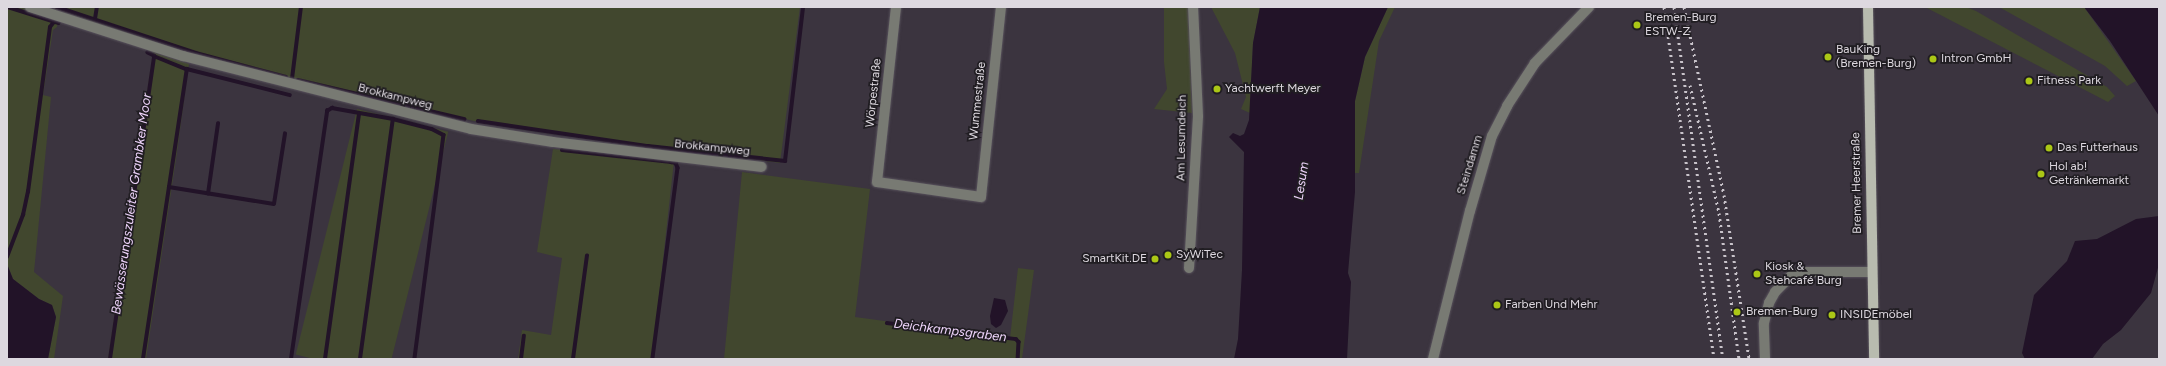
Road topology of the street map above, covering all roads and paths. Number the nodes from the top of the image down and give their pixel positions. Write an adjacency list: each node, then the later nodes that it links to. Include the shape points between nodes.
1 (30, 7): 7 (street, Brokkampweg, via 183,56 471,129 553,142)
2 (896, 7): 8 (street, Wörpestraße, via 877,182)
3 (1000, 7): 8 (street, Wummestraße)
4 (1193, 7): 9 (street, Am Lesumdeich, via 1198,116)
5 (1589, 7): 11 (street, Steindamm, via 1535,63 1507,106 1492,136 1473,197)
6 (1868, 7): 10 (main road, Bremer Heerstraße)
7 (762, 167)
8 (981, 197)
9 (1189, 268)
10 (1871, 272): 12 (street, via 1804,272 1787,280 1775,292 1764,323); 13 (main road, Bremer Heerstraße)
11 (1433, 359)
12 (1765, 359)
13 (1874, 359)

